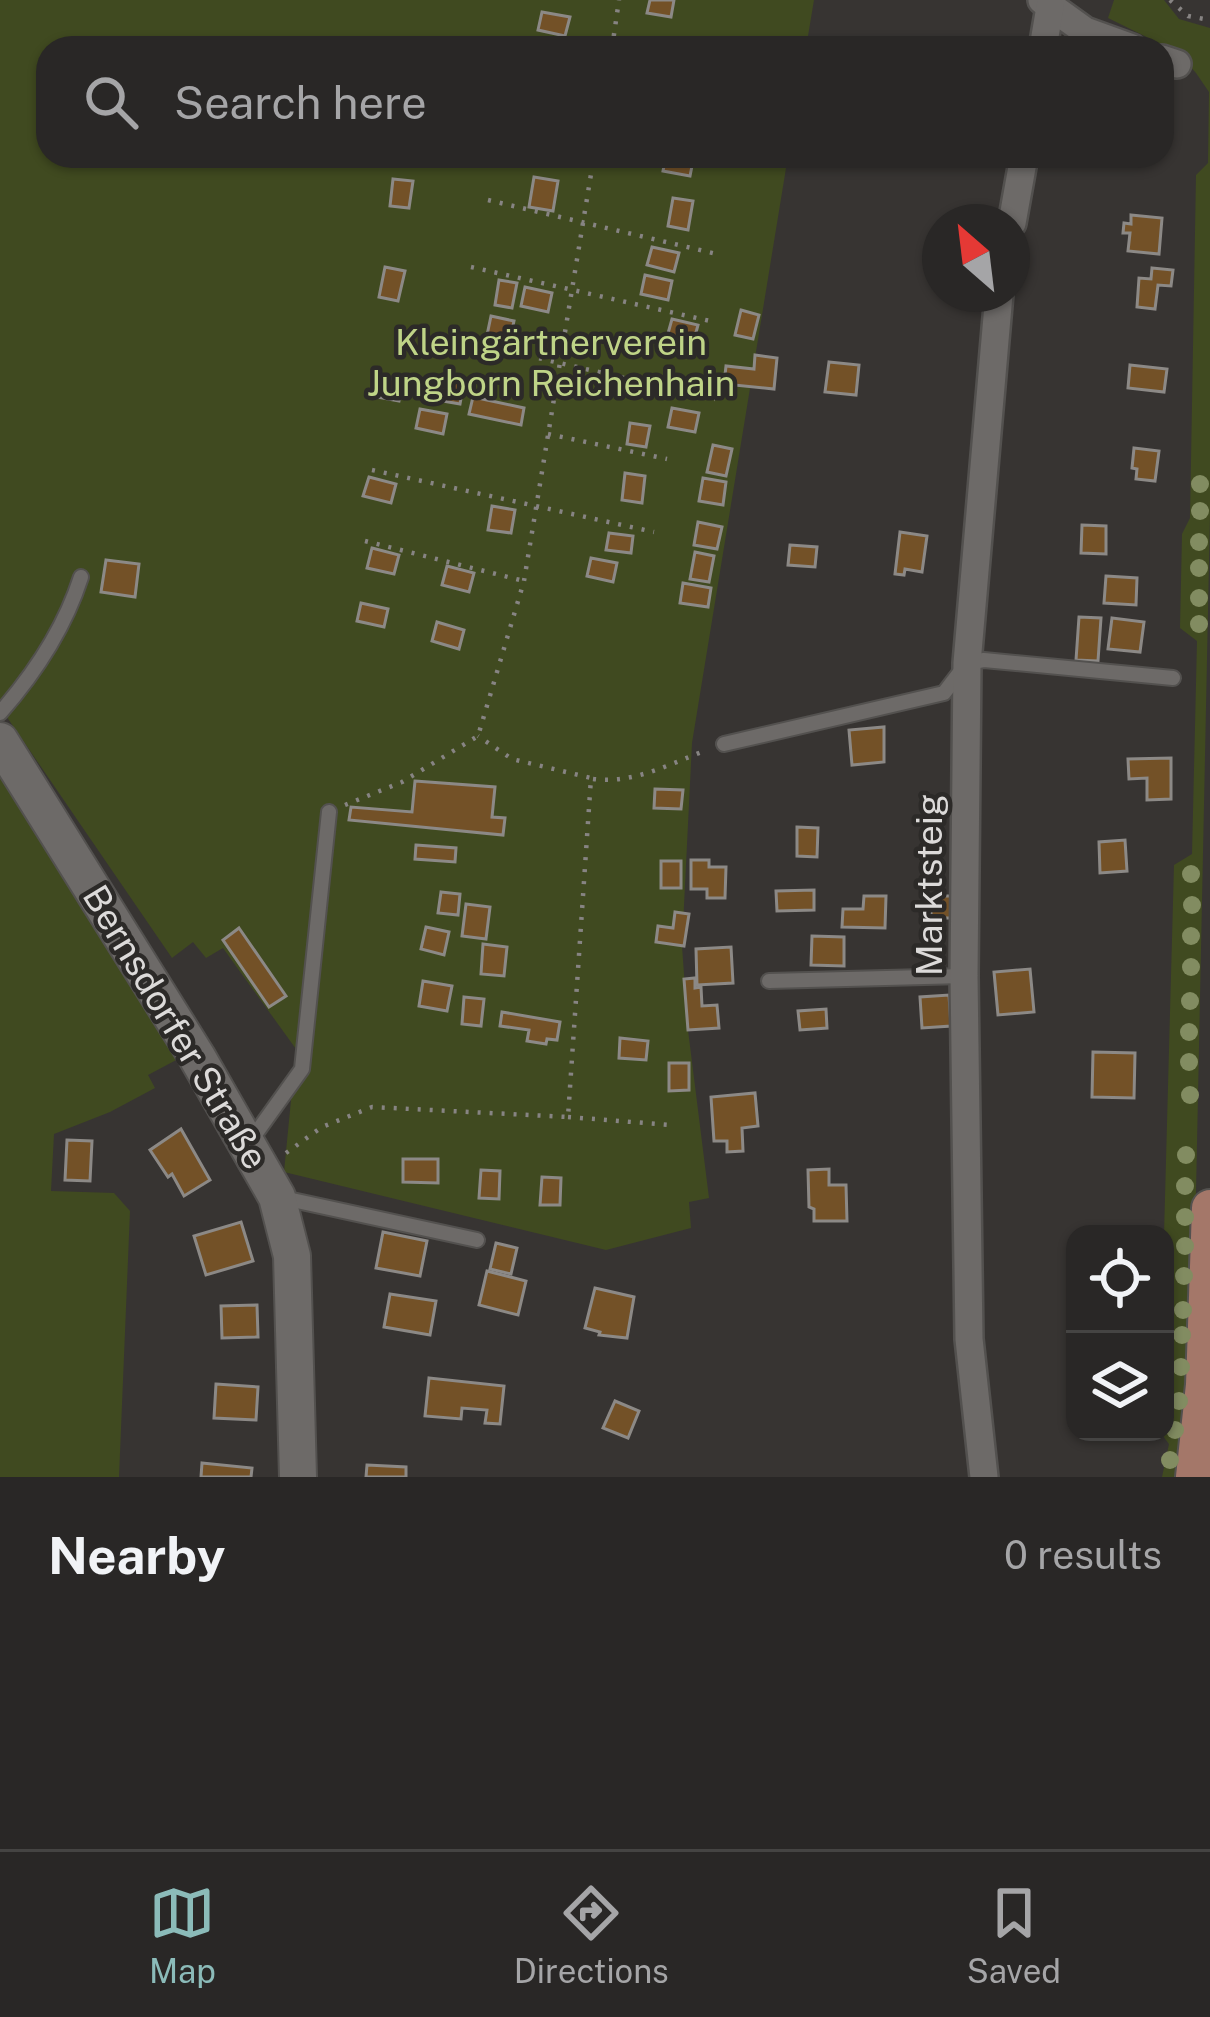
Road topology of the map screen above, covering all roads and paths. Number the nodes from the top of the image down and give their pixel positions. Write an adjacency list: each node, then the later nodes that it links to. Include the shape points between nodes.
1 (620, 0): 5 (path)
2 (1170, 0): 4 (path, via 1188,16)
3 (1049, 2): 6 (street); 7 (street)
4 (1210, 20)
5 (613, 36)
6 (1045, 36)
7 (1099, 36)
8 (592, 168): 12 (path)
9 (1022, 168): 11 (street)
10 (488, 200): 12 (path)
11 (1015, 204)
12 (583, 221): 13 (path); 15 (path)
13 (721, 255)
14 (471, 267): 15 (path)
15 (572, 292): 17 (path); 19 (path)
16 (997, 312): 29 (street, Marktsteig)
17 (710, 321)
18 (469, 342): 19 (path)
19 (560, 362): 20 (path); 21 (path)
20 (715, 399)
21 (548, 434): 22 (path); 24 (path)
22 (667, 459)
23 (372, 470): 24 (path)
24 (536, 506): 25 (path); 28 (path)
25 (654, 532)
26 (365, 541): 28 (path)
27 (80, 577): 31 (lane, via 47,650)
28 (524, 581): 32 (path)
29 (967, 663): 30 (lane); 34 (lane, via 944,693); 37 (street, Marktsteig)
30 (1173, 678)
31 (0, 713)
32 (478, 736): 35 (path, via 512,759); 36 (path, via 402,782)
33 (0, 741): 41 (street, Bernsdorfer Straße)
34 (724, 744): 35 (path, via 654,772)
35 (591, 778): 39 (path)
36 (329, 812): 41 (lane, via 302,1069)
37 (964, 976): 38 (lane); 45 (street, Marktsteig, via 969,1340)
38 (769, 981)
39 (568, 1117): 40 (path); 41 (path, via 372,1107 322,1127)
40 (671, 1125)
41 (263, 1170): 43 (lane); 44 (street, Bernsdorfer Straße, via 292,1256)
42 (1210, 1208): 46 (main road)
43 (477, 1240)
44 (298, 1477)
45 (984, 1477)
46 (1193, 1477)

